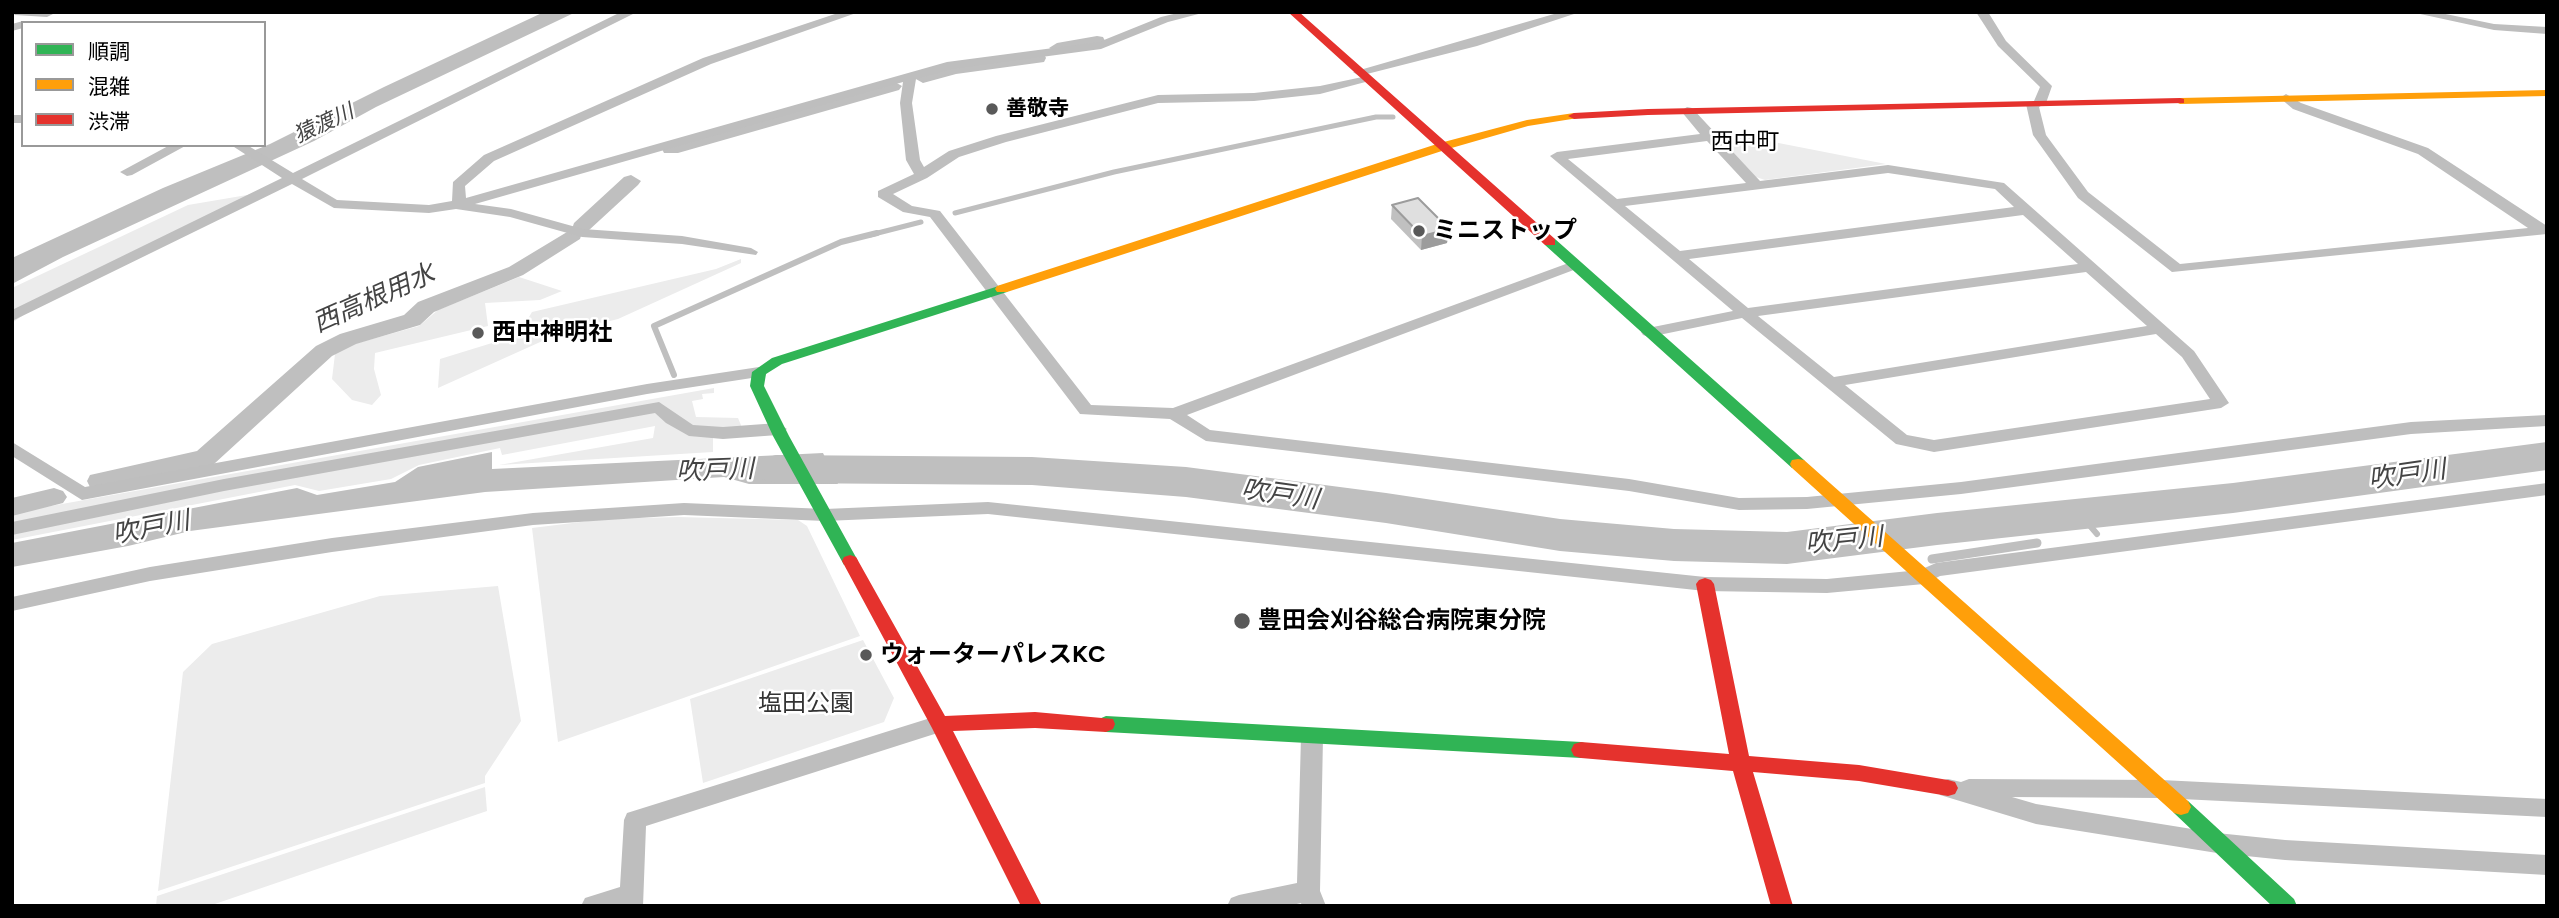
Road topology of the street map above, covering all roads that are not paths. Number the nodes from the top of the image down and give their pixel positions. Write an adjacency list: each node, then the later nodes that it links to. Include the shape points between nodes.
1 (15, 12): 9 (street)
2 (631, 12): 23 (street)
3 (853, 12): 26 (street, via 707,61 489,158 458,185)
4 (1200, 12): 13 (street, via 1165,19 1101,45 951,65)
5 (1293, 12): 12 (street)
6 (1574, 12): 12 (street)
7 (1982, 12): 16 (street, via 2003,43 2046,86)
8 (2417, 12): 11 (street, via 2494,27)
9 (49, 13): 10 (street)
10 (29, 21)
11 (2547, 31)
12 (1363, 76): 19 (street); 24 (street, via 1320,90 1158,99 965,150)
13 (910, 77): 24 (street, via 906,103 913,160); 26 (street)
14 (2547, 93): 15 (street)
15 (2286, 98): 16 (street); 29 (street, via 2423,151)
16 (2036, 104): 17 (street); 29 (street, via 2040,135 2083,195 2177,269)
17 (1687, 111): 18 (street); 19 (street, via 1583,115 1527,123)
18 (1710, 137): 25 (street); 27 (street, via 1557,156)
19 (1444, 146): 32 (street); 35 (street)
20 (177, 147): 22 (street)
21 (241, 147): 23 (street)
22 (127, 172)
23 (289, 174): 26 (street, via 334,204 416,209); 34 (street)
24 (922, 175): 35 (street, via 883,194 908,209 935,214)
25 (1756, 185): 27 (street); 28 (street, via 1888,169 1999,186)
26 (458, 204): 30 (street, via 582,233 682,240)
27 (1615, 204): 31 (street)
28 (2025, 210): 31 (street); 33 (street)
29 (2545, 231)
30 (751, 252)
31 (1679, 256): 36 (street)
32 (1574, 265): 40 (street); 43 (street)
33 (2087, 267): 36 (street); 38 (street)
34 (63, 291): 37 (street); 39 (street)
35 (995, 291): 41 (street, via 777,361); 43 (street, via 1086,410)
36 (1745, 313): 40 (street); 42 (street)
37 (12, 316)
38 (2160, 329): 42 (street); 42 (street, via 2188,354 2221,403 1934,446 1902,440)
39 (12, 330)
40 (1649, 332): 48 (street)
41 (759, 372): 45 (street, via 757,386); 46 (street, via 82,494)
42 (1834, 382)
43 (1174, 414): 48 (street, via 1206,435 1629,485 1739,504)
44 (2547, 420): 48 (street, via 2411,428)
45 (780, 433): 49 (street); 50 (street, via 689,430 659,407)
46 (12, 448)
47 (2547, 489): 51 (street, via 1936,570)
48 (1838, 501): 51 (street)
49 (821, 511): 52 (street, via 988,509); 53 (street, via 684,509 533,519 149,574); 54 (street)
50 (12, 528)
51 (1924, 577): 52 (street, via 1827,586); 58 (street)
52 (1705, 584): 56 (street)
53 (12, 604)
54 (940, 724): 55 (street, via 1035,720); 63 (street, via 635,820); 65 (street)
55 (1312, 737): 56 (street); 62 (street)
56 (1740, 761): 57 (street); 67 (street)
57 (1948, 788): 58 (street); 60 (street, via 2036,814)
58 (2161, 789): 59 (street); 60 (street)
59 (2547, 808)
60 (2217, 843): 61 (street); 68 (street)
61 (2547, 865)
62 (1311, 898): 66 (street)
63 (631, 900): 64 (street)
64 (593, 906)
65 (1032, 906)
66 (1239, 906)
67 (1782, 906)
68 (2287, 906)

